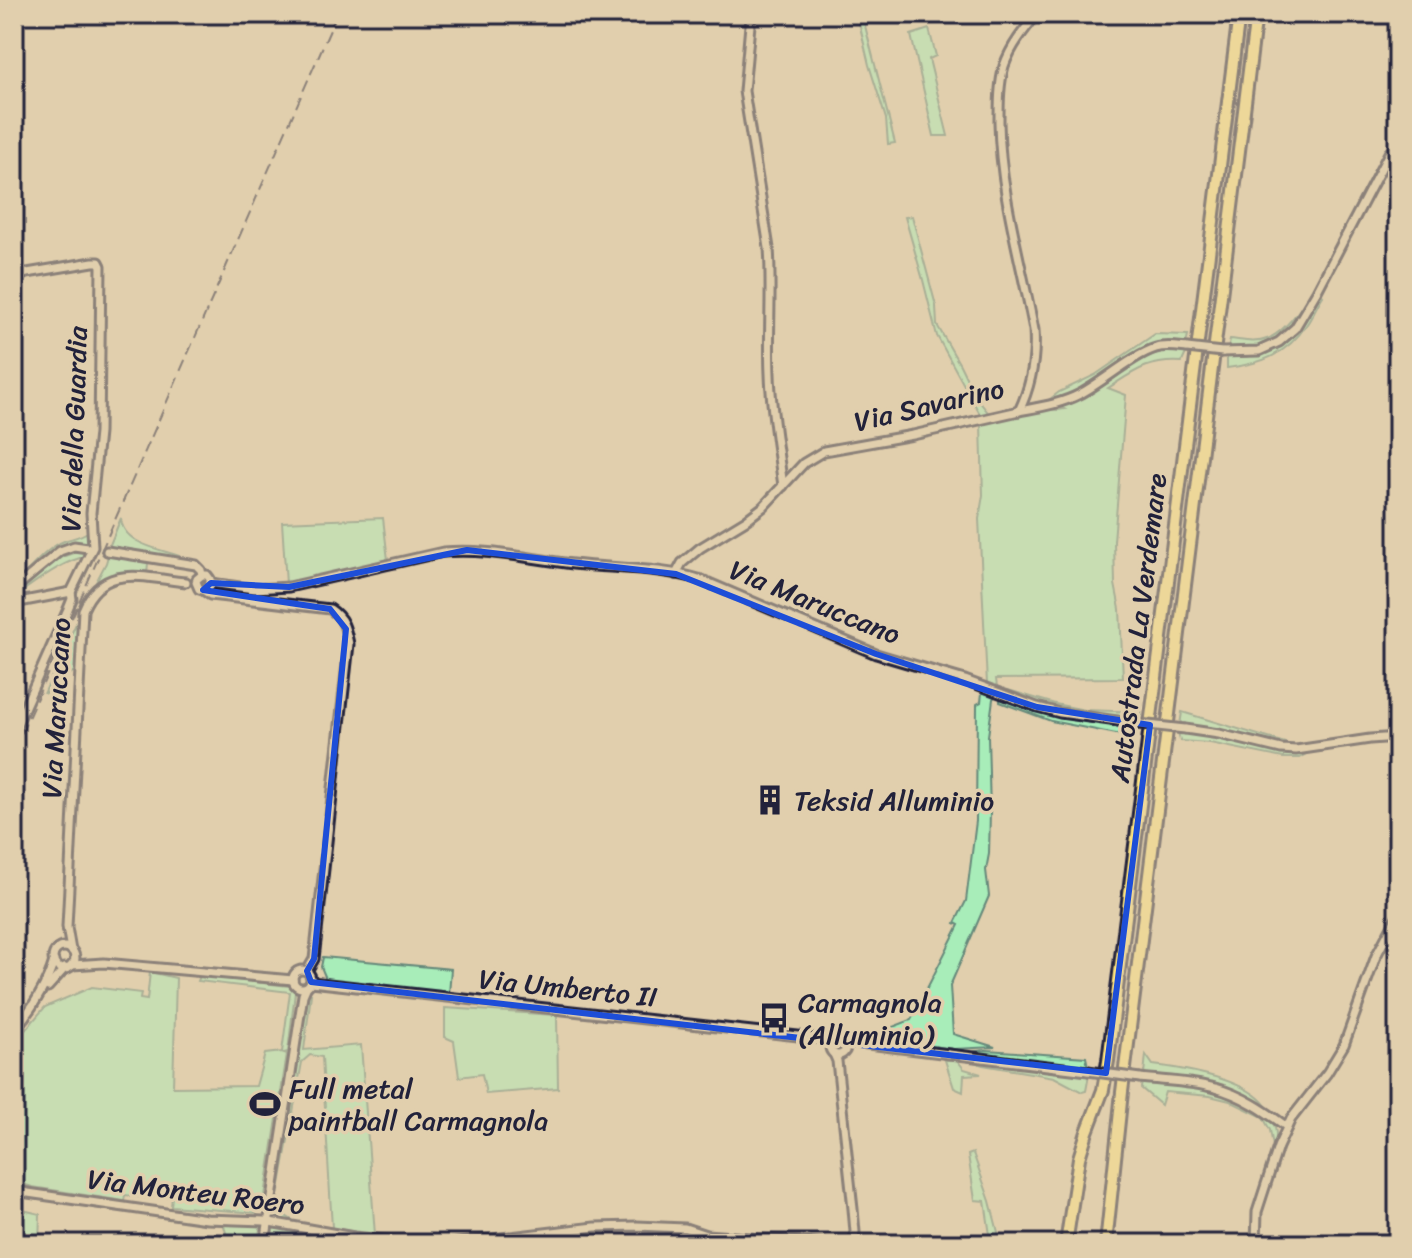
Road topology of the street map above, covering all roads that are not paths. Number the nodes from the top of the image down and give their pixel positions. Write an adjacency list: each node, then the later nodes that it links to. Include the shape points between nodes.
1 (751, 14): 8 (street, via 744,91 769,248 770,378)
2 (1037, 14): 7 (street, Via Savarino, via 1017,39 1000,84 1001,169 1035,340 1032,376)
3 (1239, 14): 44 (highway, Autostrada La Verdemare, via 1108,1061 1079,1158)
4 (1256, 14): 37 (highway, Autostrada La Verdemare)
5 (1398, 146): 7 (street, bridge, via 1389,153 1295,328 1279,342 1259,351 1155,348 1076,397)
6 (14, 278): 17 (street, Via della Guardia, via 99,262 101,266 93,547)
7 (1019, 411): 8 (street, Via Savarino, via 824,451)
8 (783, 486): 11 (street, Via Savarino, via 754,513 700,548)
9 (88, 548): 15 (street, via 60,551)
10 (107, 551): 12 (street, via 196,565)
11 (676, 574): 14 (street, Via Maruccano, via 467,550 289,587); 20 (street, Via Maruccano, bridge, via 710,583 876,654 1060,713 1219,734 1281,749)
12 (202, 575): 14 (street); 16 (street, via 196,582)
13 (186, 582): 22 (street, Via Maruccano, via 116,577 94,590 83,610)
14 (211, 583): 16 (street)
15 (14, 589)
16 (203, 590): 28 (street, via 330,609 346,629 349,644 314,959)
17 (71, 592): 18 (street); 19 (street, Via della Guardia)
18 (14, 603)
19 (14, 731)
20 (1398, 737)
21 (1398, 915): 34 (street, via 1376,956 1344,1045)
22 (67, 927): 23 (street, Via Maruccano); 24 (street, Via Maruccano)
23 (58, 949): 24 (street); 25 (street)
24 (73, 952): 26 (street, Via Umberto II); 27 (street)
25 (54, 961): 27 (street); 30 (street)
26 (104, 963): 27 (street, Via Umberto II); 29 (street, Via Umberto II)
27 (69, 967): 30 (street)
28 (307, 971): 29 (street); 29 (street, via 296,972)
29 (302, 984): 33 (street, Via Umberto II, via 820,1039); 36 (street)
30 (40, 994): 31 (street)
31 (14, 1030)
32 (847, 1043): 33 (street, via 845,1051); 33 (street, via 838,1039); 34 (street, bridge, via 1205,1086 1252,1103)
33 (835, 1051): 43 (street)
34 (1287, 1127): 45 (street, via 1257,1212)
35 (14, 1189): 36 (street, Via Monteu Roero, via 207,1219)
36 (266, 1222): 38 (street, Via Monteu Roero); 39 (street)
37 (1107, 1239)
38 (354, 1240): 40 (street, Via Monteu Roero)
39 (263, 1244)
40 (420, 1244)
41 (450, 1244): 42 (street, via 615,1226)
42 (830, 1244)
43 (853, 1244)
44 (1066, 1244)
45 (1256, 1244)

